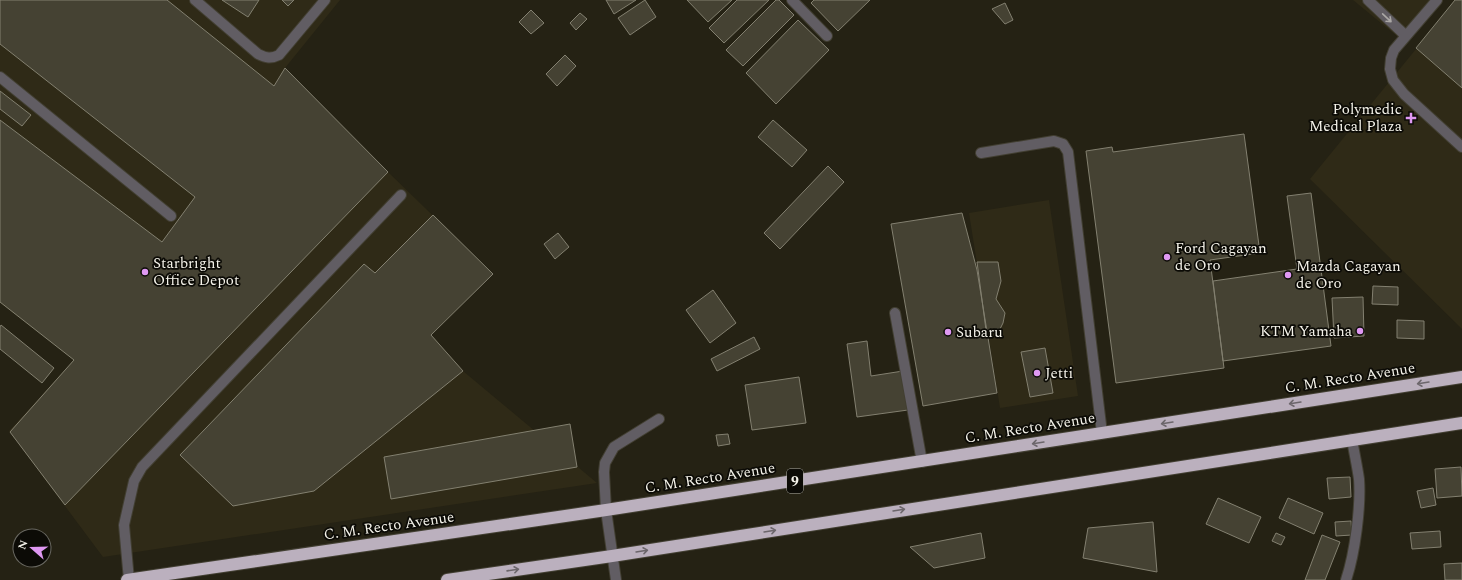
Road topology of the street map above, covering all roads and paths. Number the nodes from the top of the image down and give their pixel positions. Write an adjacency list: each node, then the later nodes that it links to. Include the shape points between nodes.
1 (195, 0): 2 (street, via 258,54 273,58 280,55)
2 (325, 0)
3 (792, 0): 6 (street)
4 (1368, 0): 7 (street, one-way to 7)
5 (1437, 0): 7 (street)
6 (827, 36)
7 (1406, 36): 9 (street, via 1394,50 1391,58 1393,80 1404,94)
8 (0, 77): 12 (street)
9 (1462, 146)
10 (981, 153): 17 (street, via 1054,141 1063,144 1068,152)
11 (401, 195): 22 (street, via 142,467 134,481 124,526)
12 (171, 216)
13 (895, 313): 19 (street)
14 (1462, 377): 17 (highway, C. M. Recto Avenue / 9, one-way to 17)
15 (659, 419): 20 (street, via 614,447 605,462)
16 (1462, 423): 18 (highway)
17 (1102, 433): 19 (highway, C. M. Recto Avenue / 9, one-way to 19)
18 (1352, 439): 21 (highway, one-way to 18); 25 (street, via 1359,480 1358,520 1351,567)
19 (922, 462): 20 (highway, C. M. Recto Avenue / 9)
20 (606, 510): 21 (street); 22 (highway, C. M. Recto Avenue / 9)
21 (612, 556): 23 (highway, one-way to 21); 24 (street)
22 (128, 580)
23 (447, 580)
24 (616, 580)
25 (1346, 580)

